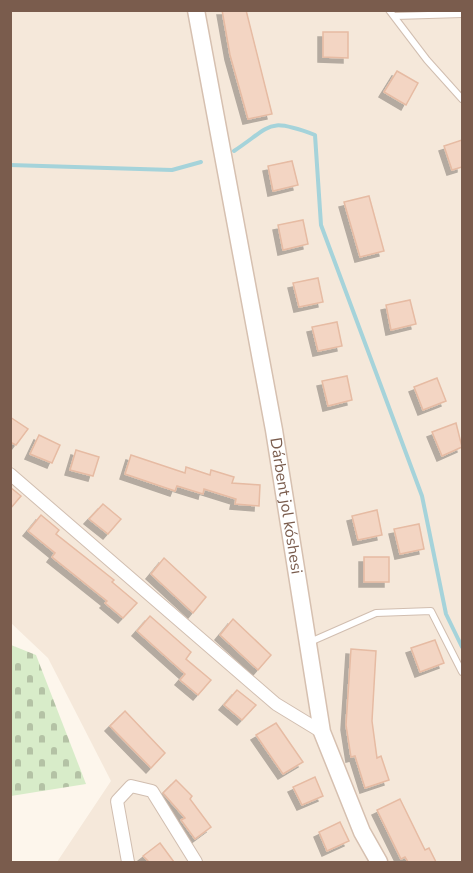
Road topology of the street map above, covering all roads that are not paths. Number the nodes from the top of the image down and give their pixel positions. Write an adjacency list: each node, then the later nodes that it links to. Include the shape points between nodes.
1 (196, 10): 7 (main road, Dárbent jol kóshesi, via 274,430)
2 (389, 10): 4 (lane)
3 (462, 14): 4 (lane)
4 (395, 16): 5 (lane)
5 (462, 99)
6 (10, 474): 9 (street, via 276,704)
7 (306, 644): 8 (lane, via 376,613 431,611); 9 (main road, Dárbent jol kóshesi)
8 (462, 672)
9 (322, 732): 12 (main road, Dárbent jol kóshesi, via 362,832)
10 (128, 862): 11 (street, via 117,801 131,786 152,790)
11 (196, 862)
12 (379, 862)

